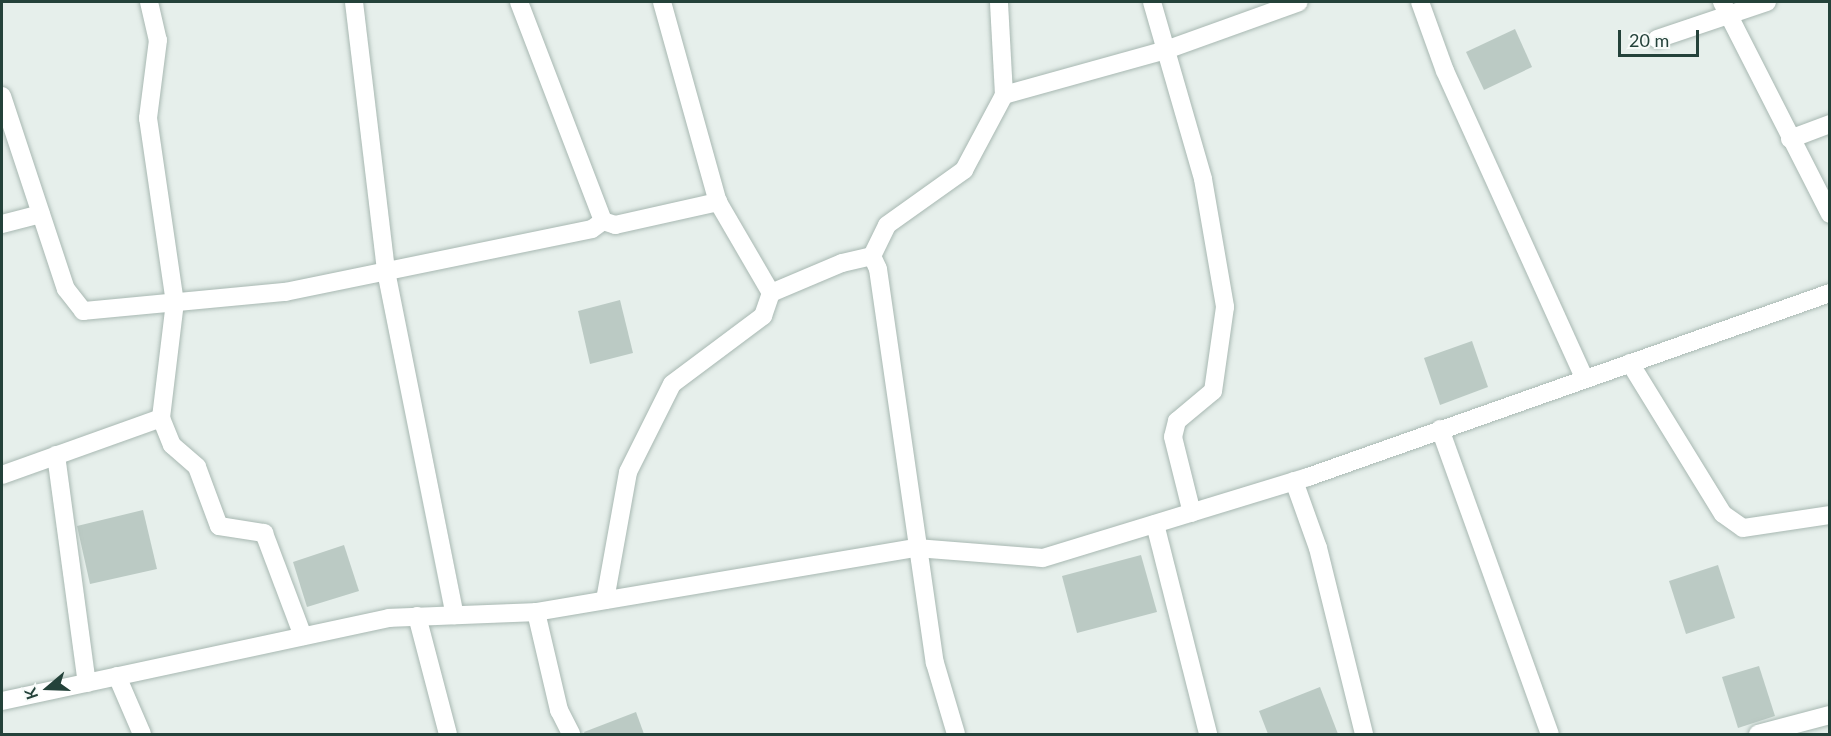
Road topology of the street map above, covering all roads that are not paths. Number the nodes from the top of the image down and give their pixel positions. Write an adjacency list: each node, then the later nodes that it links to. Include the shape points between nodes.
1 (150, 2): 26 (street, via 158,40 148,118)
2 (354, 2): 23 (street)
3 (519, 2): 20 (street)
4 (662, 2): 17 (street)
5 (999, 2): 13 (street)
6 (1152, 2): 12 (street)
7 (1299, 2): 12 (street)
8 (1420, 2): 28 (street, via 1445,71)
9 (1767, 2): 10 (street)
10 (1725, 8): 11 (street); 16 (street)
11 (1657, 39)
12 (1166, 50): 13 (street); 34 (street, via 1203,179 1225,307 1213,391 1177,422 1173,437)
13 (1004, 95): 22 (street, via 964,170 887,225)
14 (2, 96): 18 (street)
15 (1830, 124): 16 (street)
16 (1790, 139): 19 (street)
17 (718, 202): 20 (street, via 615,225); 24 (street)
18 (41, 214): 21 (street); 26 (street, via 66,289 83,311)
19 (1830, 214)
20 (603, 221): 23 (street, via 592,229)
21 (2, 224)
22 (872, 256): 24 (street, via 842,263); 37 (street, via 878,268)
23 (386, 271): 26 (street, via 285,292); 40 (street)
24 (771, 293): 38 (street, via 763,316 672,384 628,472)
25 (1830, 293): 27 (street)
26 (175, 302): 29 (street)
27 (1630, 363): 28 (street); 35 (street, via 1723,514 1743,528)
28 (1585, 379): 30 (street)
29 (161, 418): 31 (street); 42 (street, via 172,445 197,467 219,526 264,533)
30 (1440, 429): 33 (street); 53 (street)
31 (56, 454): 32 (street); 44 (street)
32 (2, 475)
33 (1294, 481): 34 (street); 52 (street, via 1318,548)
34 (1192, 513): 36 (street)
35 (1830, 515)
36 (1155, 524): 37 (street, via 1043,558); 51 (street)
37 (916, 548): 38 (street); 50 (street, via 935,663)
38 (605, 600): 39 (street)
39 (536, 612): 40 (street); 49 (street, via 559,710)
40 (455, 615): 41 (street)
41 (417, 616): 42 (street); 48 (street)
42 (303, 636): 43 (street)
43 (117, 676): 44 (street); 47 (street)
44 (87, 683): 45 (street)
45 (2, 701)
46 (1830, 715): 54 (street)
47 (142, 735)
48 (448, 735)
49 (571, 735)
50 (956, 735)
51 (1208, 735)
52 (1364, 735)
53 (1550, 735)
54 (1758, 735)

